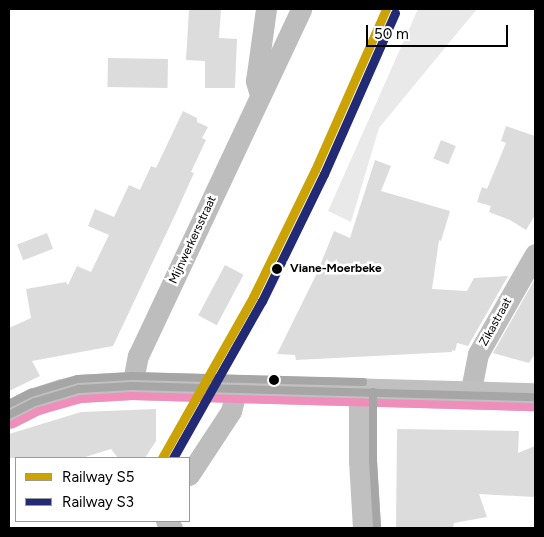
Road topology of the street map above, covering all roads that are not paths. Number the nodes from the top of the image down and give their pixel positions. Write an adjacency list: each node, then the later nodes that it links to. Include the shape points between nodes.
1 (266, 9): 3 (street, via 256,81)
2 (300, 9): 3 (street, Mijnwerkersstraat)
3 (260, 96): 5 (street, Mijnwerkersstraat, via 138,356)
4 (535, 254): 8 (street, Zikastraat, via 478,354)
5 (132, 386): 6 (main road); 10 (main road, via 63,393)
6 (237, 389): 7 (main road); 11 (street, via 231,411)
7 (363, 392): 8 (main road); 12 (main road)
8 (470, 395): 9 (main road)
9 (535, 397)
10 (9, 415)
11 (190, 473)
12 (367, 528)

